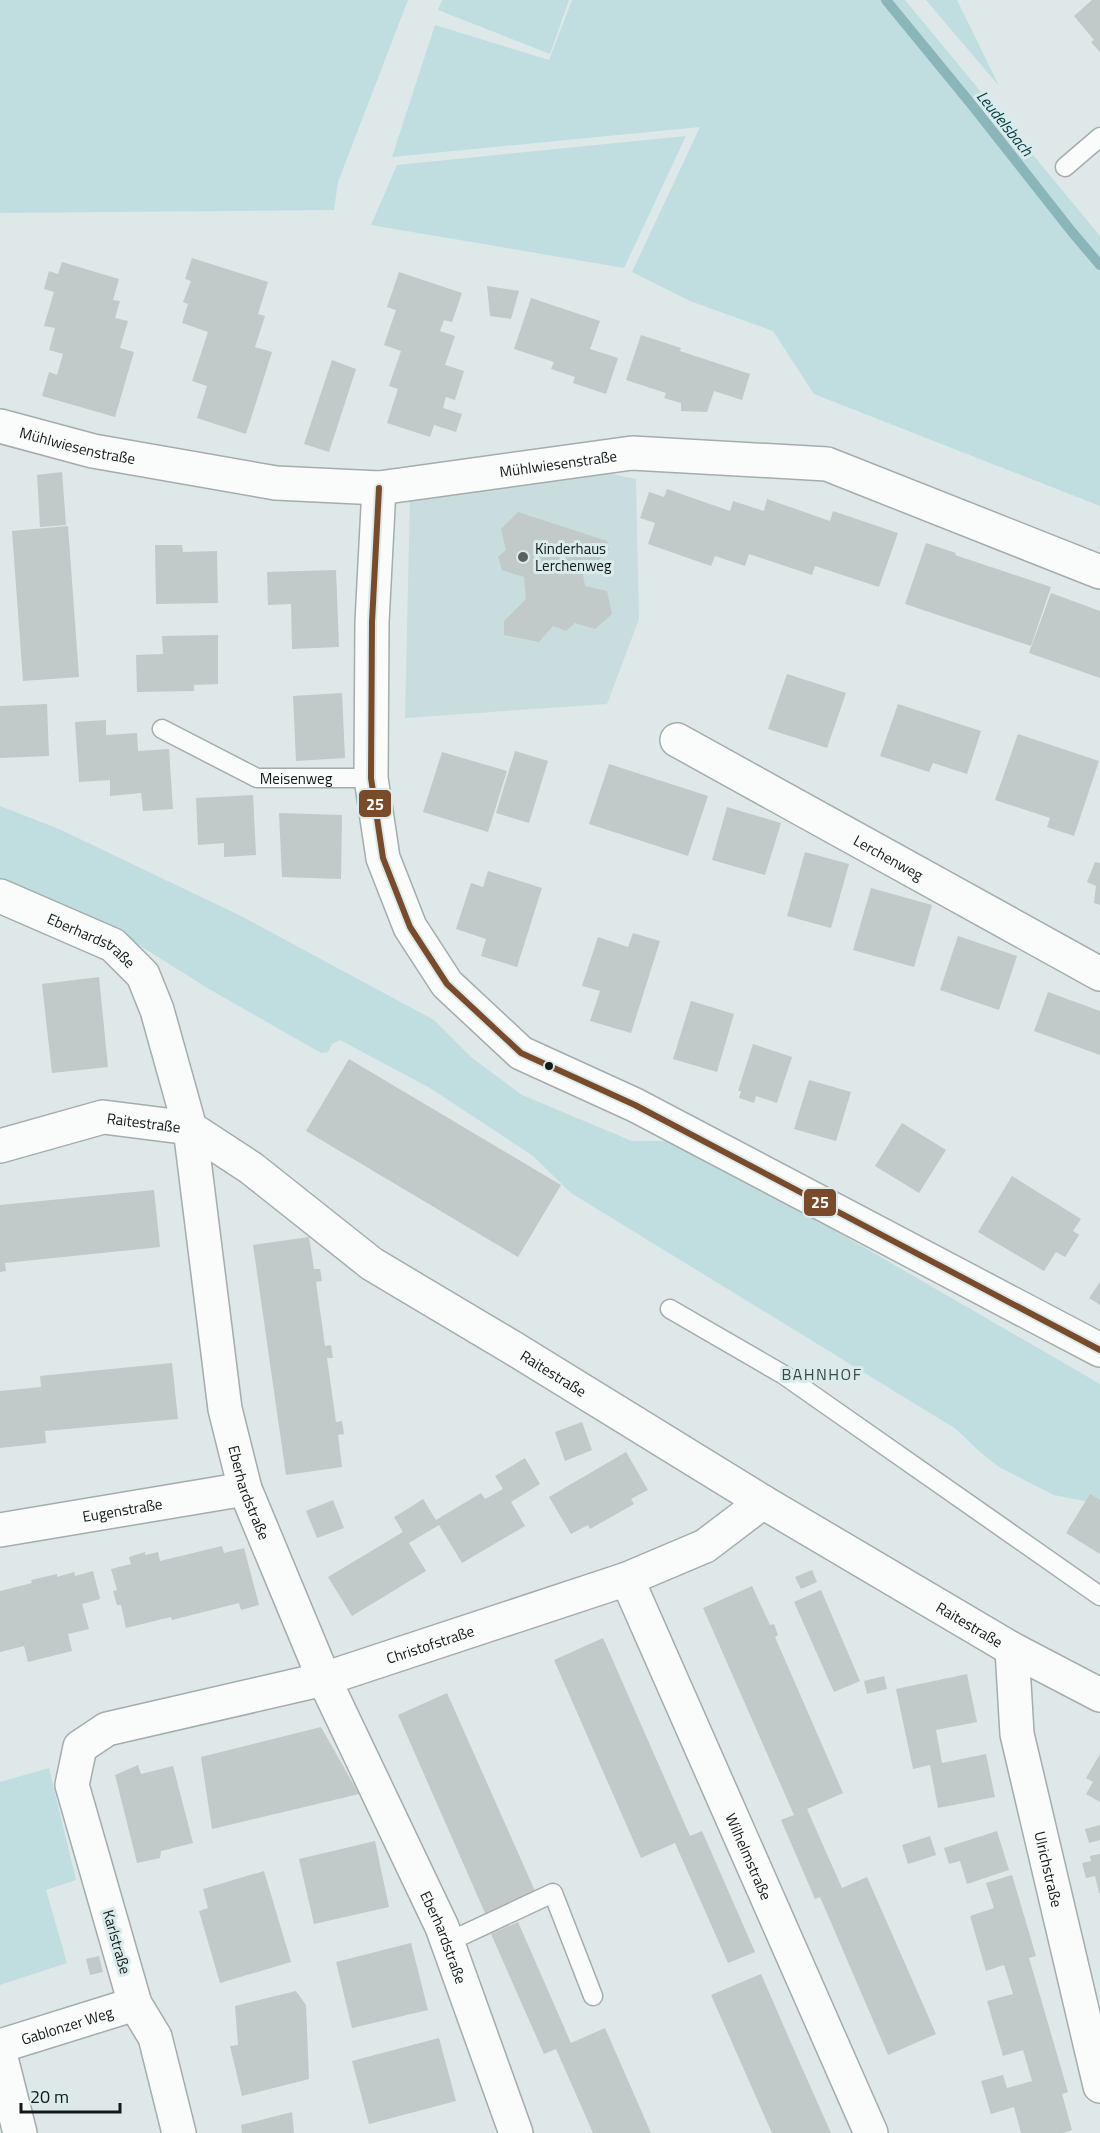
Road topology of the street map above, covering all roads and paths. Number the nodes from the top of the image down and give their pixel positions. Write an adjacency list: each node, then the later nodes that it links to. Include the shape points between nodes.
1 (1100, 137): 2 (lane)
2 (1065, 167)
3 (0, 426): 4 (street, Mühlwiesenstraße, via 93,451 276,483)
4 (379, 488): 5 (street, Mühlwiesenstraße, via 632,453 827,464); 8 (street, via 372,622)
5 (1100, 572)
6 (162, 729): 8 (lane, Meisenweg, via 257,778)
7 (677, 740): 10 (street, Lerchenweg)
8 (371, 778): 14 (street, via 383,858 410,927 447,984 521,1053 635,1105)
9 (0, 896): 11 (street, Eberhardstraße, via 113,945 143,975 157,1011)
10 (1100, 974)
11 (189, 1128): 12 (street, Raitestraße, via 103,1117); 15 (street, Eberhardstraße, via 225,1409); 16 (street, Raitestraße, via 251,1168 372,1264)
12 (0, 1146)
13 (670, 1309): 19 (lane, via 784,1375)
14 (1100, 1350)
15 (245, 1489): 17 (street, Eugenstraße); 21 (street, Eberhardstraße)
16 (763, 1502): 18 (street, Christofstraße, via 705,1546); 20 (street, Raitestraße)
17 (0, 1530)
18 (627, 1580): 21 (street, Christofstraße); 33 (street, Wilhelmstraße)
19 (1100, 1596)
20 (1012, 1649): 22 (street, Raitestraße); 29 (street, Ulrichstraße, via 1017,1734)
21 (324, 1679): 23 (street, Christofstraße, via 107,1729); 24 (street, Eberhardstraße)
22 (1100, 1695)
23 (81, 1747): 26 (street, Karlstraße, via 72,1785)
24 (448, 1942): 25 (lane, via 553,1893); 32 (street, Eberhardstraße)
25 (593, 1996)
26 (135, 2004): 27 (street, Gablonzer Weg); 31 (street, Karlstraße, via 155,2037)
27 (0, 2046)
28 (0, 2054): 30 (street)
29 (1100, 2086)
30 (20, 2133)
31 (178, 2133)
32 (516, 2133)
33 (871, 2133)

